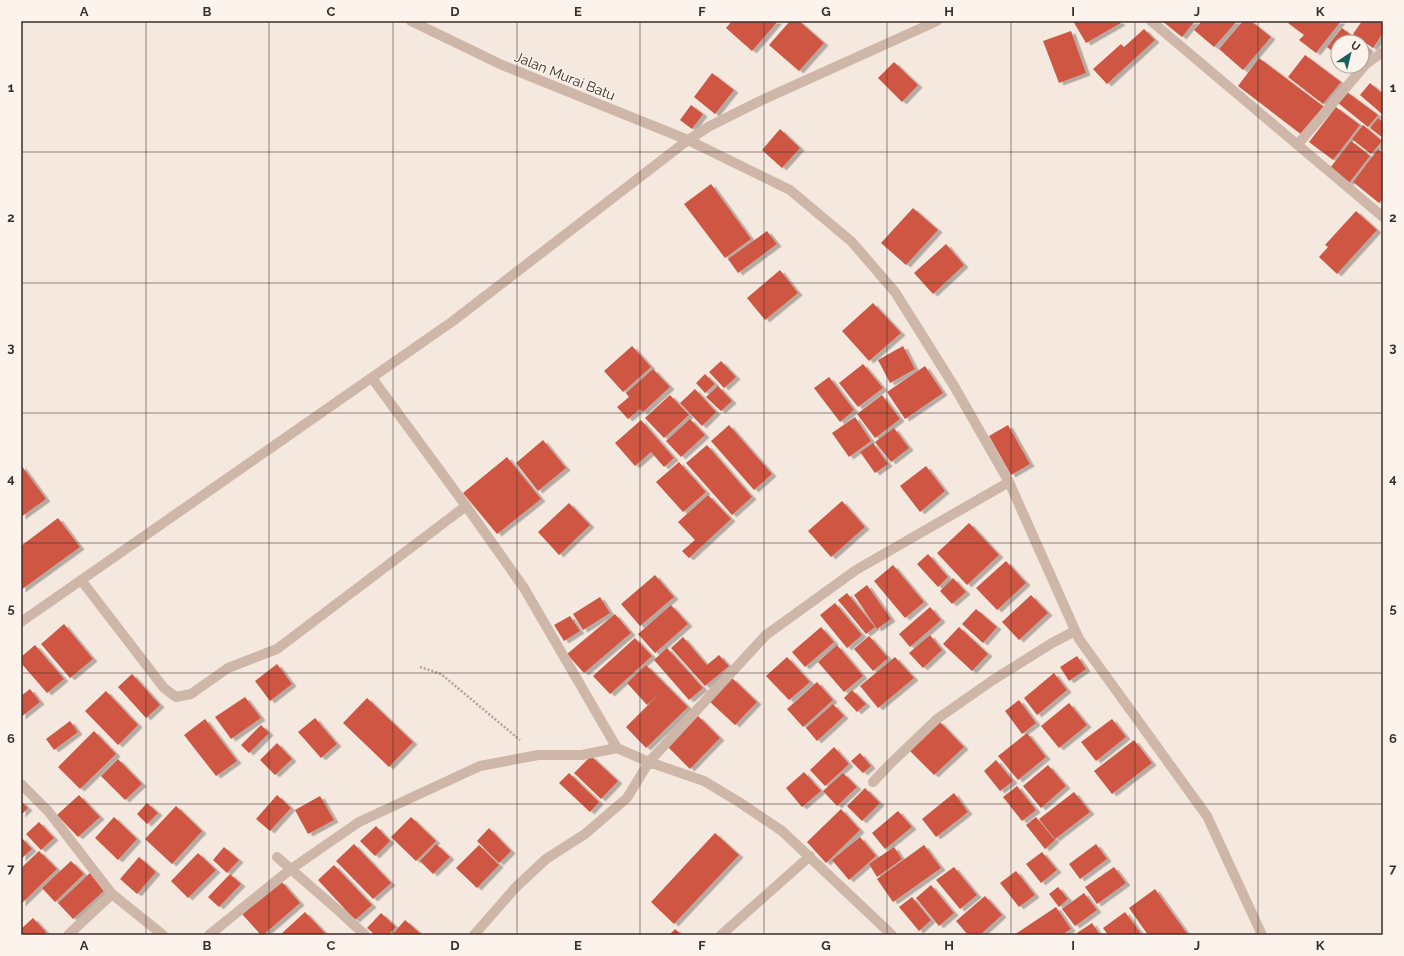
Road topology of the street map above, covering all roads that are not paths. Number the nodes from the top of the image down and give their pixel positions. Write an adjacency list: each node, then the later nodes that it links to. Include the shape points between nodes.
1 (411, 21): 5 (street, Jalan Murai Batu, via 502,65)
2 (937, 21): 5 (street, via 760,101)
3 (1151, 21): 6 (street)
4 (1383, 52): 6 (street, via 1366,64)
5 (688, 140): 8 (street, via 453,321); 9 (street, Jalan Murai Batu, via 790,190 852,242 895,292 954,386)
6 (1298, 144): 7 (street)
7 (1383, 217)
8 (372, 378): 10 (street); 11 (street)
9 (1009, 482): 13 (street, Jalan Murai Batu); 15 (street, via 856,570 766,635)
10 (466, 506): 11 (street, via 277,649 228,668 191,694 176,697 164,688); 14 (street, via 524,588)
11 (81, 580): 12 (street)
12 (21, 622)
13 (1076, 632): 16 (street, via 1052,643 937,719); 29 (street, Jalan Murai Batu, via 1207,816)
14 (617, 748): 15 (street); 20 (street, via 582,755 538,755 480,766 359,822)
15 (649, 762): 18 (street, via 704,781 782,831); 26 (street, via 627,798 585,834 546,859 515,888)
16 (873, 782)
17 (21, 784): 21 (street, via 48,811)
18 (810, 856): 27 (street); 28 (street)
19 (277, 857): 20 (street)
20 (291, 869): 24 (street); 25 (street)
21 (112, 894): 22 (street); 23 (street)
22 (68, 935)
23 (163, 935)
24 (209, 935)
25 (365, 935)
26 (474, 935)
27 (721, 935)
28 (892, 935)
29 (1262, 935)

